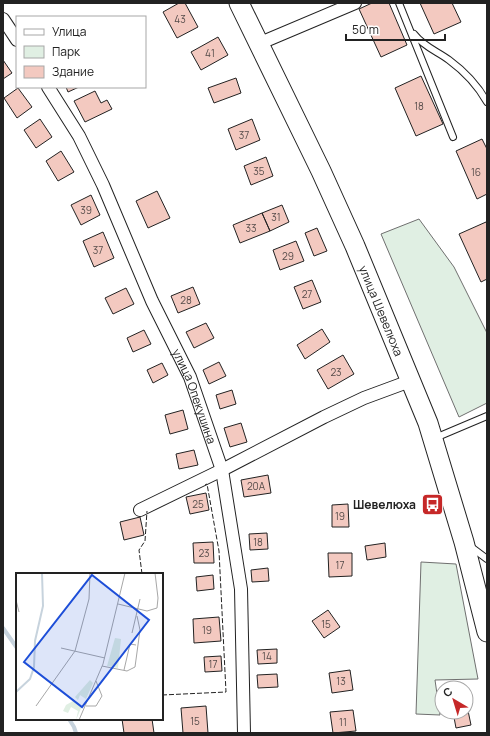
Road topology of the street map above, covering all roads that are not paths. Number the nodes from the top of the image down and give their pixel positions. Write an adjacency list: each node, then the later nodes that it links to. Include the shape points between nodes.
1 (239, 3): 7 (main road, улица Шевелюха)
2 (355, 3): 7 (street)
3 (399, 3): 5 (lane)
4 (3, 20): 6 (street)
5 (411, 30): 9 (lane, via 425,45 456,65 479,89); 10 (lane)
6 (16, 39)
7 (258, 44): 11 (main road, улица Шевелюха, via 355,246)
8 (49, 88): 14 (street, улица Опекушина, via 80,136 103,185 152,301 190,377)
9 (487, 102)
10 (453, 137)
11 (410, 381): 13 (main road, улица Шевелюха); 14 (street, via 364,398)
12 (487, 416): 13 (lane)
13 (433, 438): 16 (main road, улица Шевелюха)
14 (222, 470): 15 (street); 19 (street, улица Опекушина, via 241,589)
15 (140, 510)
16 (464, 542): 17 (lane); 18 (main road, улица Шевелюха)
17 (487, 559)
18 (487, 632)
19 (244, 733)

